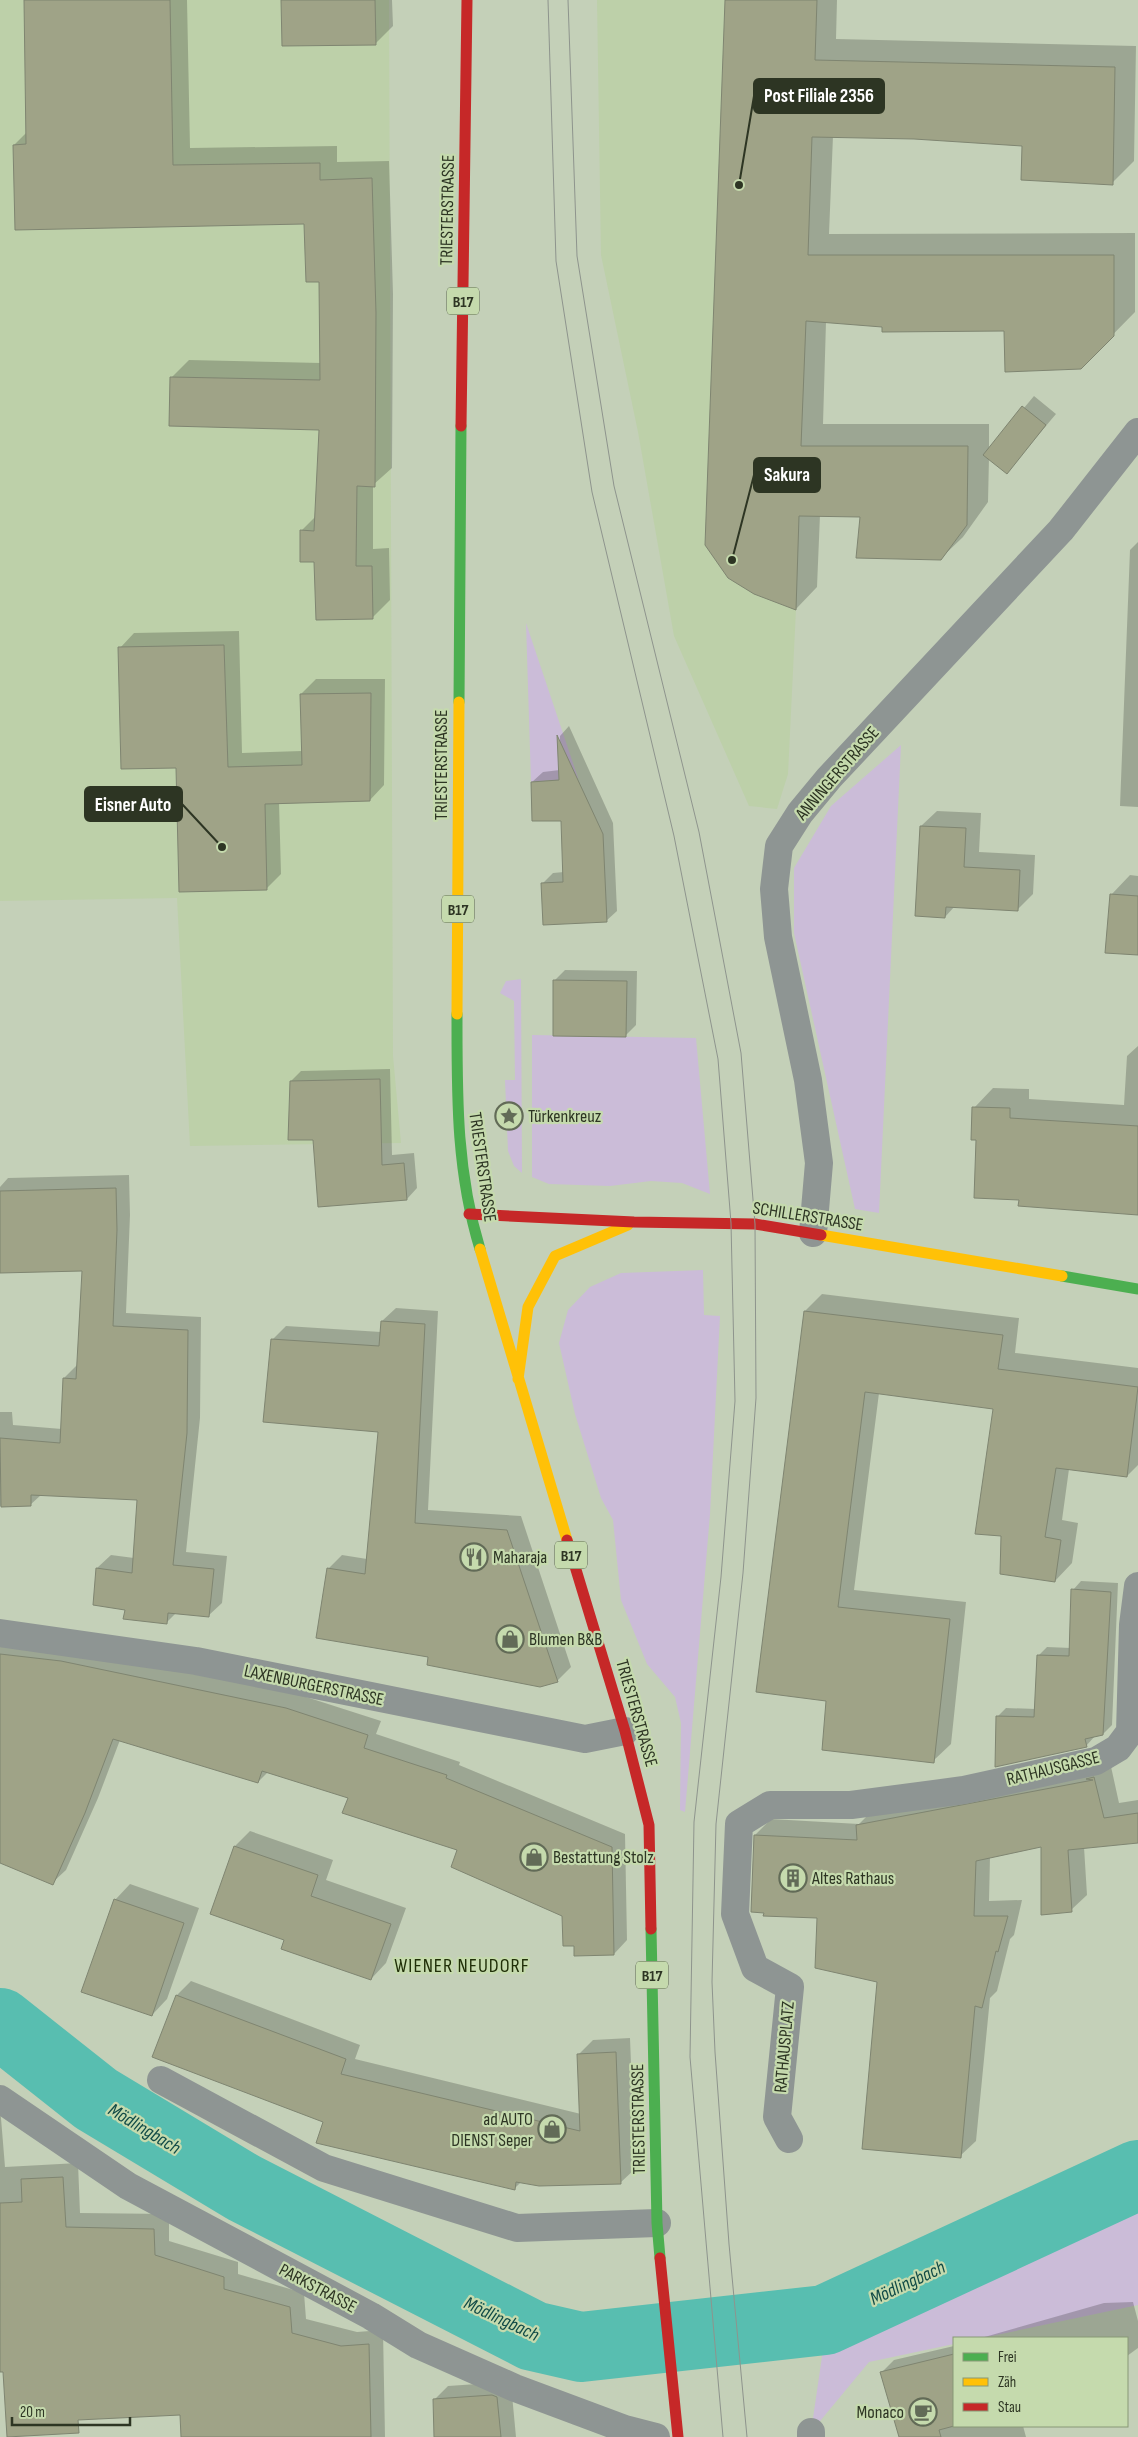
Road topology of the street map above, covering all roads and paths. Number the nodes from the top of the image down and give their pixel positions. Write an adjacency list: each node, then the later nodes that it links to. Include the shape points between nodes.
1 (468, 0): 3 (main road, TRIESTERSTRASSE / B17, via 459,602 458,1122)
2 (1138, 432): 5 (street, ANNINGERSTRASSE, via 1061,530 829,778 800,813 780,846 774,889 778,937 808,1080 819,1163)
3 (469, 1214): 4 (main road, SCHILLERSTRASSE); 7 (main road, TRIESTERSTRASSE / B17)
4 (634, 1222): 5 (main road, SCHILLERSTRASSE, via 755,1224); 7 (main road, via 555,1256 528,1308)
5 (814, 1233): 6 (main road, SCHILLERSTRASSE)
6 (1138, 1290)
7 (518, 1379): 10 (main road, TRIESTERSTRASSE / B17)
8 (1138, 1586): 11 (street, RATHAUSGASSE, via 1132,1625 1130,1732 1118,1748 1096,1761 964,1790)
9 (0, 1633): 10 (street, LAXENBURGERSTRASSE, via 196,1661 585,1739)
10 (625, 1731): 15 (main road, TRIESTERSTRASSE / B17, via 649,1825)
11 (851, 1805): 14 (street, RATHAUSPLATZ, via 770,1805 739,1824 736,1914 755,1968 790,1986 778,2117)
12 (162, 2080): 15 (street, via 324,2168 517,2228)
13 (0, 2099): 16 (street, PARKSTRASSE, via 128,2186 371,2316 418,2345 515,2388 625,2429)
14 (789, 2139)
15 (657, 2223): 17 (main road, TRIESTERSTRASSE / B17)
16 (656, 2437)
17 (678, 2437)

